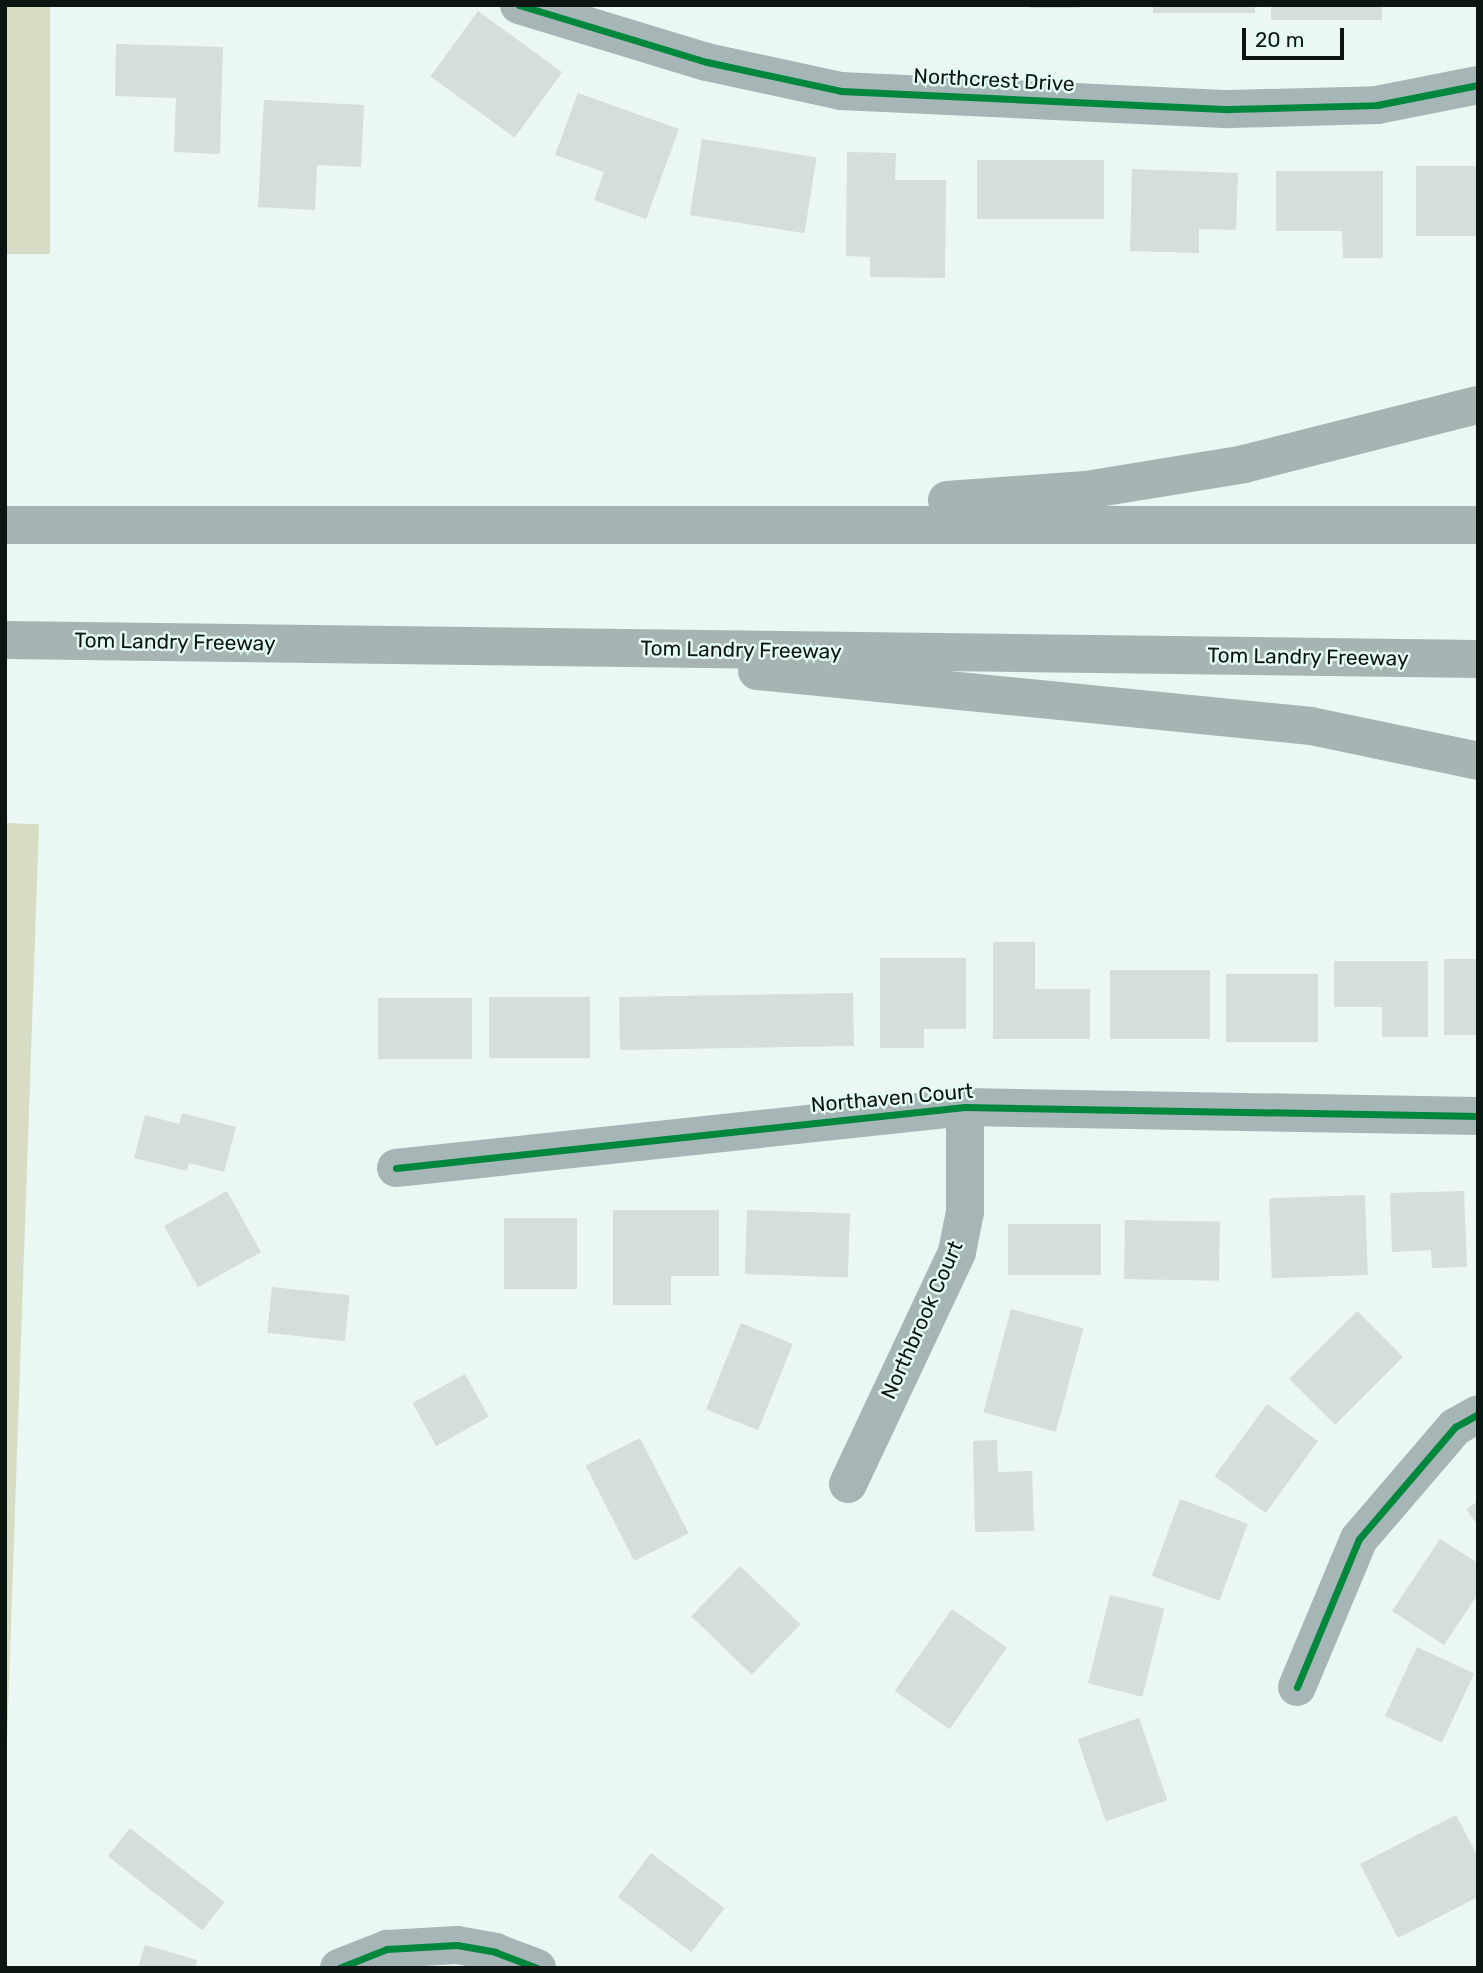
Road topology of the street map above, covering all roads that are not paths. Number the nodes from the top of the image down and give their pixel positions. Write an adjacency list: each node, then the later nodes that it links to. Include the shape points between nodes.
1 (519, 5): 2 (street, Northcrest Drive, via 707,62 841,91 1229,109 1377,105)
2 (1478, 85)
3 (1478, 405): 4 (highway, via 1244,464 1086,490 898,504)
4 (333, 522): 5 (highway); 6 (highway)
5 (5, 525)
6 (1478, 525)
7 (5, 640): 8 (highway, Tom Landry Freeway)
8 (567, 647): 9 (highway, Tom Landry Freeway); 10 (highway, via 827,680 1311,726)
9 (1478, 659)
10 (1478, 761)
11 (965, 1107): 12 (street, Northaven Court); 13 (street, Northaven Court); 15 (street, Northbrook Court, via 965,1212 957,1252)
12 (1478, 1116)
13 (396, 1168)
14 (1478, 1414): 16 (street, via 1455,1427 1359,1539)
15 (848, 1484)
16 (1297, 1687)
17 (339, 1968): 18 (street, via 387,1949 457,1945 495,1952)
18 (537, 1968)

